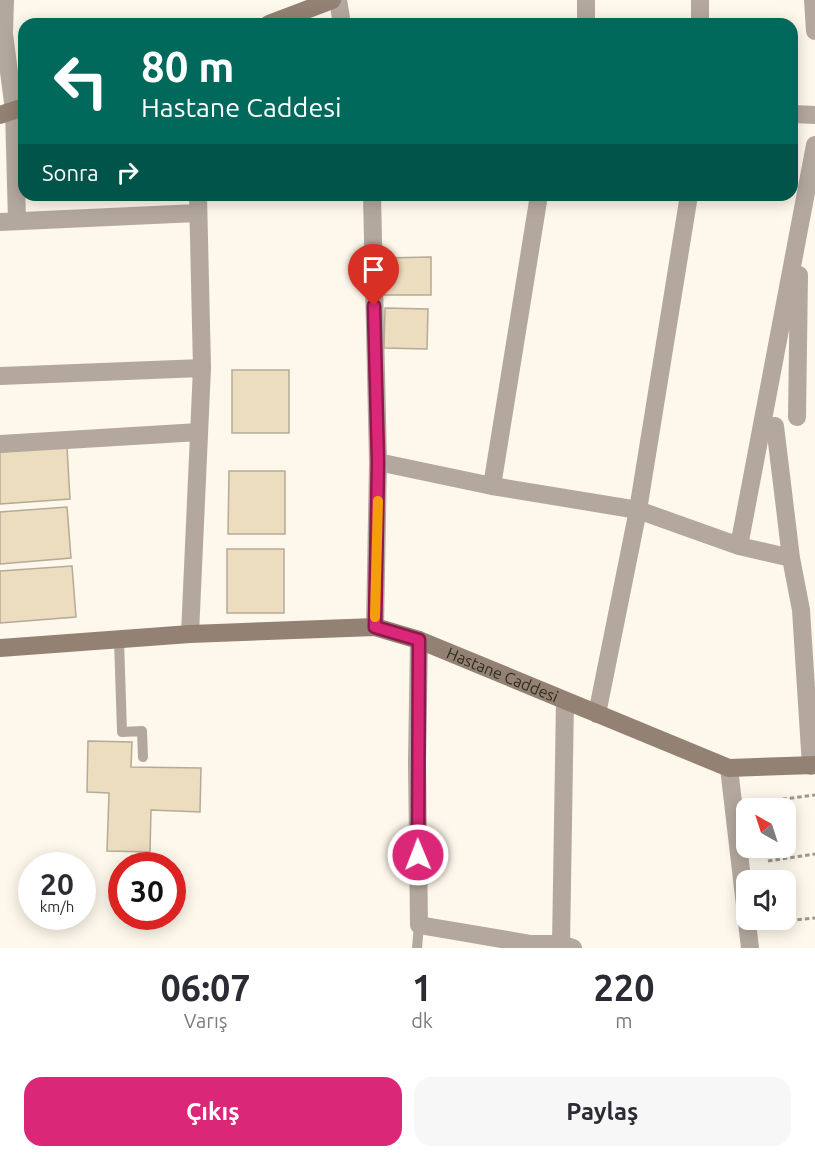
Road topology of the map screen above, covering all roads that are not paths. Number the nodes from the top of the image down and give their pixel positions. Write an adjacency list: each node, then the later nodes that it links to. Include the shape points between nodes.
1 (5, 0): 12 (street, via 4,34)
2 (332, 0): 7 (street)
3 (338, 0): 8 (street)
4 (585, 0): 9 (street)
5 (700, 0): 10 (street)
6 (813, 0): 11 (street)
7 (285, 18)
8 (341, 18)
9 (586, 18)
10 (700, 18)
11 (815, 31)
12 (13, 110): 20 (street)
13 (798, 114): 14 (street)
14 (815, 115)
15 (815, 145): 21 (street)
16 (372, 201): 29 (street)
17 (538, 201): 30 (street)
18 (688, 201): 31 (street)
19 (197, 204): 20 (street); 22 (street)
20 (9, 221)
21 (800, 226): 25 (street); 26 (street)
22 (202, 368): 23 (street); 27 (street)
23 (0, 376)
24 (815, 412): 25 (street)
25 (797, 417): 26 (street)
26 (768, 429): 32 (street); 33 (street)
27 (199, 432): 28 (street); 35 (street)
28 (0, 444)
29 (378, 462): 30 (street); 34 (street)
30 (492, 486): 31 (street)
31 (638, 510): 32 (street); 40 (street)
32 (739, 546): 33 (street)
33 (791, 558): 42 (street, via 801,610)
34 (375, 627): 35 (street, Hastane Caddesi); 37 (street, Hastane Caddesi)
35 (190, 634): 36 (street, Hastane Caddesi)
36 (119, 640): 38 (street, Hastane Caddesi); 41 (lane, via 122,732 142,731)
37 (419, 640): 39 (street, Hastane Caddesi); 44 (street)
38 (0, 648)
39 (565, 701): 40 (street, Hastane Caddesi); 46 (street)
40 (597, 714): 43 (street, Hastane Caddesi)
41 (142, 758)
42 (813, 765): 43 (street, Hastane Caddesi)
43 (729, 768): 48 (street)
44 (419, 925): 45 (street); 47 (lane)
45 (531, 946): 46 (street)
46 (567, 946)
47 (417, 948)
48 (750, 948)

